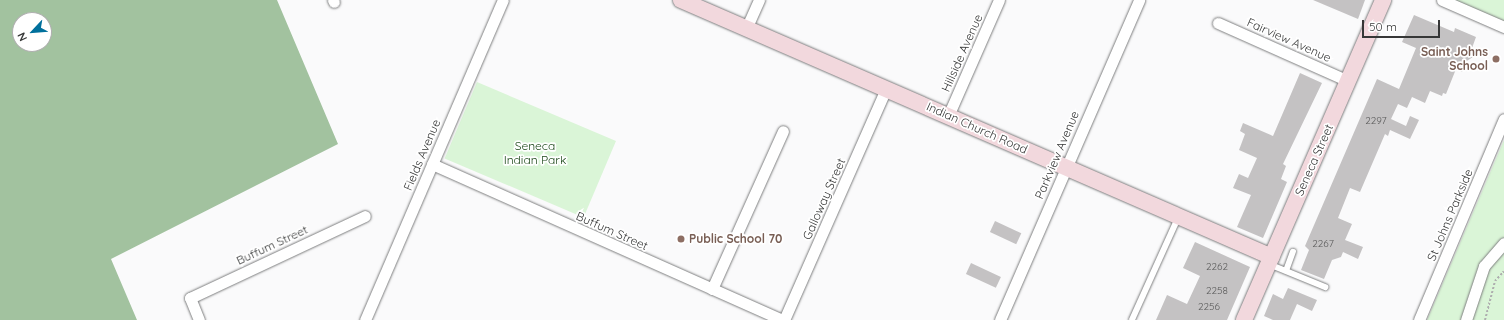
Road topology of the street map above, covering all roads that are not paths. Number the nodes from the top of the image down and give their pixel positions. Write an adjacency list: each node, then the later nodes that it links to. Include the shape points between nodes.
1 (503, 0): 16 (street, Fields Avenue)
2 (681, 0): 10 (street, Indian Church Road)
3 (759, 0): 10 (street)
4 (999, 0): 13 (street, Hillside Avenue)
5 (1139, 0): 17 (street, Parkview Avenue)
6 (1383, 0): 11 (street, Seneca Street)
7 (1442, 0): 9 (street)
8 (1218, 24): 11 (street, Fairview Avenue)
9 (1504, 27)
10 (746, 29): 12 (street, Indian Church Road)
11 (1348, 81): 22 (street, Seneca Street)
12 (886, 89): 13 (street, Indian Church Road); 28 (street, Galloway Street)
13 (948, 116): 17 (street, Indian Church Road)
14 (1504, 119): 32 (street, St Johns Parkside)
15 (783, 131): 25 (street)
16 (432, 164): 25 (street, Buffum Street); 27 (street, Fields Avenue)
17 (1066, 167): 19 (street, Indian Church Road); 29 (street, Parkview Avenue)
18 (365, 216): 26 (street, Buffum Street, via 190,298)
19 (1179, 216): 22 (street, Indian Church Road); 30 (lane)
20 (1504, 242): 33 (street, via 1484,266)
21 (1293, 252): 23 (lane)
22 (1270, 260): 23 (lane); 31 (street, Seneca Street)
23 (1286, 271): 24 (lane)
24 (1325, 287)
25 (712, 289): 28 (street, Buffum Street)
26 (199, 320)
27 (366, 320)
28 (783, 320)
29 (1000, 320)
30 (1132, 320)
31 (1244, 320)
32 (1419, 320)
33 (1466, 320)

